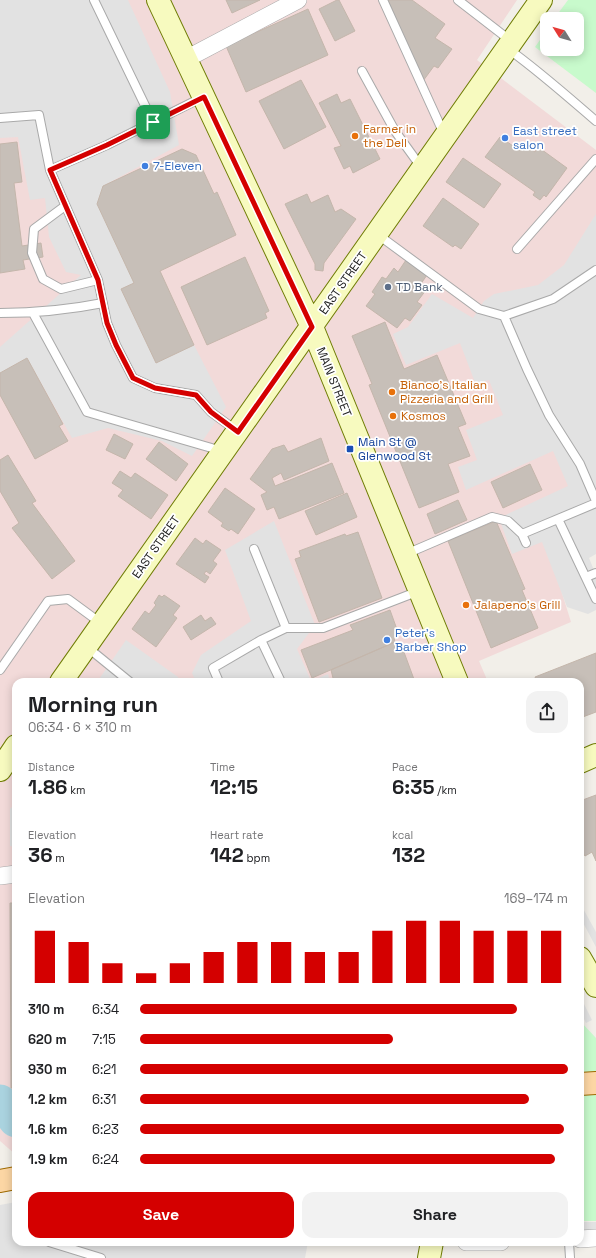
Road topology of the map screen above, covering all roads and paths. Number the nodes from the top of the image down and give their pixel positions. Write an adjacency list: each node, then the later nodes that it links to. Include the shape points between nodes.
1 (94, 0): 13 (lane)
2 (158, 0): 8 (main road, MAIN STREET)
3 (298, 0): 8 (street)
4 (383, 0): 14 (lane)
5 (458, 0): 7 (lane)
6 (541, 0): 7 (main road, EAST STREET)
7 (510, 45): 12 (lane); 14 (main road, EAST STREET)
8 (186, 59): 10 (main road, MAIN STREET)
9 (362, 71): 17 (lane, via 395,131)
10 (204, 97): 13 (lane); 27 (main road, MAIN STREET)
11 (0, 118): 16 (lane, via 39,115)
12 (596, 121)
13 (153, 122): 16 (lane)
14 (445, 136): 17 (main road, EAST STREET)
15 (596, 159): 20 (lane)
16 (50, 170): 18 (lane)
17 (422, 170): 19 (main road, EAST STREET)
18 (65, 206): 22 (lane); 22 (lane, via 34,229 32,253 43,279 61,289)
19 (377, 234): 26 (lane, via 479,309); 27 (main road, EAST STREET)
20 (517, 249)
21 (596, 270): 26 (lane, via 553,299)
22 (98, 280): 23 (lane)
23 (103, 303): 25 (lane); 28 (lane, via 107,323 133,378 155,388 196,395 211,412)
24 (0, 313): 25 (lane)
25 (33, 313): 29 (lane, via 87,412)
26 (504, 316): 30 (lane, via 549,415 580,464)
27 (312, 327): 28 (main road, EAST STREET); 35 (main road, MAIN STREET)
28 (238, 432): 29 (main road, EAST STREET)
29 (224, 452): 40 (main road, EAST STREET)
30 (596, 502): 31 (lane)
31 (558, 519): 32 (lane); 37 (lane)
32 (522, 534): 33 (lane); 35 (lane, via 508,521 492,516)
33 (526, 543)
34 (254, 549): 41 (lane)
35 (405, 554): 38 (main road, MAIN STREET)
36 (596, 573): 37 (lane)
37 (586, 577): 39 (lane)
38 (420, 591): 41 (lane, via 323,628); 49 (main road, MAIN STREET)
39 (596, 599)
40 (102, 624): 43 (main road, EAST STREET); 44 (lane, via 68,599 48,601)
41 (286, 628): 42 (lane)
42 (261, 640): 47 (lane, via 213,668); 48 (lane)
43 (86, 647): 45 (main road, EAST STREET); 46 (lane)
44 (0, 670)
45 (64, 678)
46 (125, 678)
47 (218, 678)
48 (279, 678)
49 (455, 678)
50 (12, 750): 53 (main road)
51 (596, 755): 52 (main road)
52 (584, 760)
53 (1, 762)
54 (12, 874): 55 (street)
55 (0, 876)
56 (584, 965): 57 (main road)
57 (596, 986)
58 (596, 1083): 59 (main road)
59 (584, 1084)
60 (596, 1238): 61 (street)
61 (584, 1239)
62 (62, 1246): 65 (lane)
63 (431, 1246): 66 (main road)
64 (569, 1246): 67 (lane)
65 (101, 1258)
66 (429, 1258)
67 (570, 1258)

